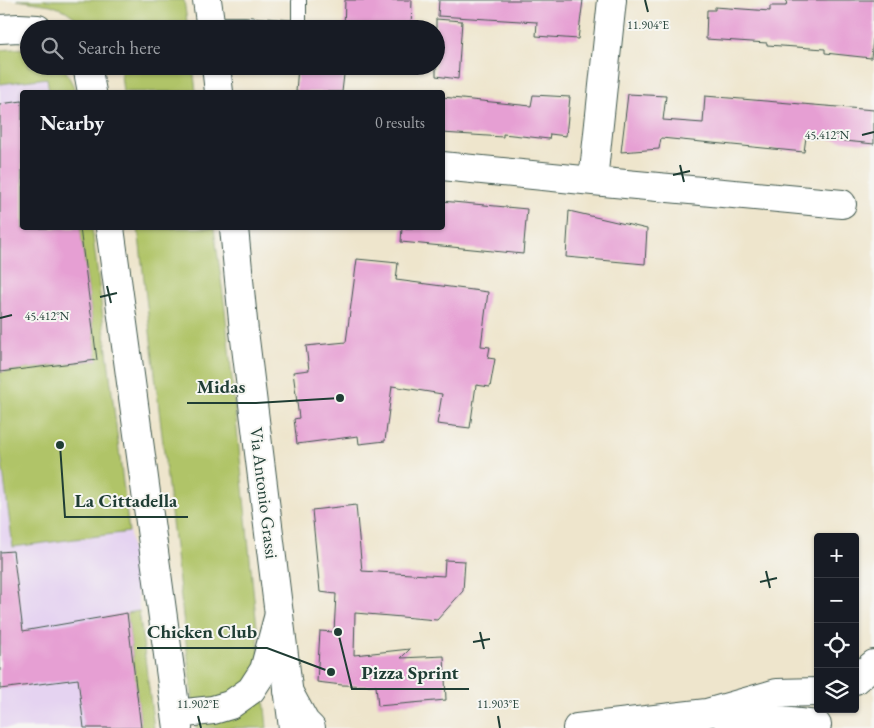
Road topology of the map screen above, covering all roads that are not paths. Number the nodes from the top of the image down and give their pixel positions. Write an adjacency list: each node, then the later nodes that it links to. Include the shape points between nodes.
1 (299, 0): 3 (lane)
2 (612, 0): 11 (street)
3 (299, 20)
4 (20, 28): 5 (street)
5 (0, 30)
6 (88, 75): 8 (street)
7 (217, 75): 9 (street)
8 (92, 90)
9 (219, 90)
10 (445, 166): 11 (street)
11 (593, 181): 12 (street)
12 (842, 204)
13 (110, 230): 23 (street)
14 (234, 230): 15 (street, Via Antonio Grassi)
15 (279, 614): 19 (street, Via Antonio Grassi); 23 (street, via 264,670 251,690 230,705)
16 (874, 664): 17 (street)
17 (859, 677)
18 (859, 686): 21 (street)
19 (288, 690): 25 (street, Via Antonio Grassi); 26 (street)
20 (814, 692): 22 (street, via 777,693)
21 (874, 695)
22 (707, 713): 24 (street); 27 (street)
23 (177, 721)
24 (818, 721)
25 (293, 728)
26 (311, 728)
27 (577, 728)

